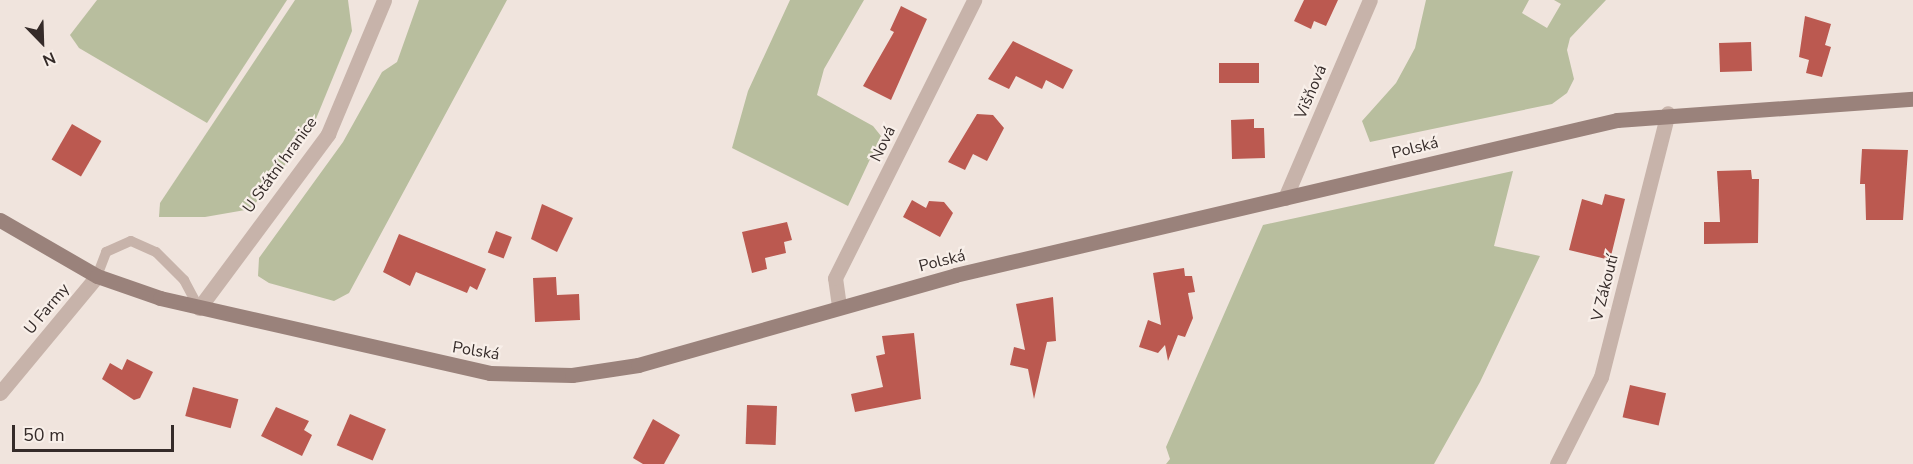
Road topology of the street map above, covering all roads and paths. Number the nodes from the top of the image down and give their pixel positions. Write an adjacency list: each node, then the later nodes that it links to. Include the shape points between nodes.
1 (384, 0): 10 (street, U Státní hranice, via 328,134)
2 (974, 0): 9 (street, Nová, via 835,278)
3 (1370, 0): 6 (street, Višňová)
4 (1913, 99): 5 (street, Polská)
5 (1668, 113): 6 (street, Polská, via 1617,120); 12 (street, V Zákoutí, via 1601,377)
6 (1285, 198): 9 (street, Polská)
7 (0, 220): 8 (street, Polská)
8 (97, 276): 10 (street, Polská); 10 (lane, via 106,252 131,241 156,252 184,280); 11 (street, U Farmy)
9 (839, 306): 10 (street, Polská, via 638,365 572,375 490,373)
10 (199, 308)
11 (0, 393)
12 (1557, 464)

